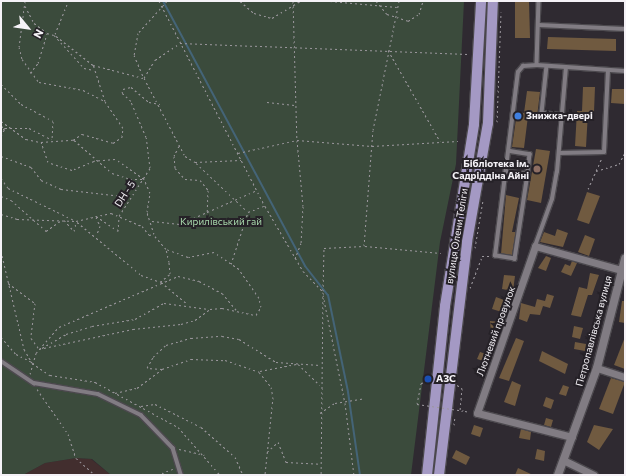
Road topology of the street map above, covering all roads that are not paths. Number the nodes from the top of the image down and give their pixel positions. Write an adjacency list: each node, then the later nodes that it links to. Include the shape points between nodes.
1 (481, 1): 26 (main road, вулиця Олени Теліги, via 474,124 446,306)
2 (493, 1): 27 (main road, вулиця Олени Теліги, via 488,123 467,242)
3 (539, 1): 4 (lane)
4 (539, 25): 5 (lane); 6 (lane)
5 (625, 28)
6 (537, 65): 7 (lane); 12 (lane, via 519,68)
7 (547, 66): 8 (lane); 11 (lane, via 542,113)
8 (566, 68): 10 (lane); 11 (lane)
9 (625, 71): 10 (lane)
10 (608, 72): 13 (lane, via 604,152)
11 (562, 115): 13 (lane)
12 (510, 151): 14 (lane); 15 (lane, via 530,154)
13 (559, 153): 16 (lane, via 552,199)
14 (507, 172): 15 (lane); 15 (lane, via 494,256 516,260)
15 (528, 174)
16 (534, 246): 18 (street); 23 (street, Лютневий провулок, via 477,413)
17 (625, 259): 18 (street, Петропавлівська вулиця)
18 (621, 270): 19 (street, Петропавлівська вулиця)
19 (621, 284): 21 (street, Петропавлівська вулиця)
20 (1, 361): 25 (lane, via 28,381 98,394 122,404 157,428 173,448)
21 (597, 368): 22 (street); 23 (street, Петропавлівська вулиця)
22 (625, 377)
23 (572, 437): 24 (street, Петропавлівська вулиця)
24 (563, 460): 28 (street, Петропавлівська вулиця); 29 (street)
25 (181, 475)
26 (427, 475)
27 (439, 475)
28 (558, 475)
29 (594, 475)

